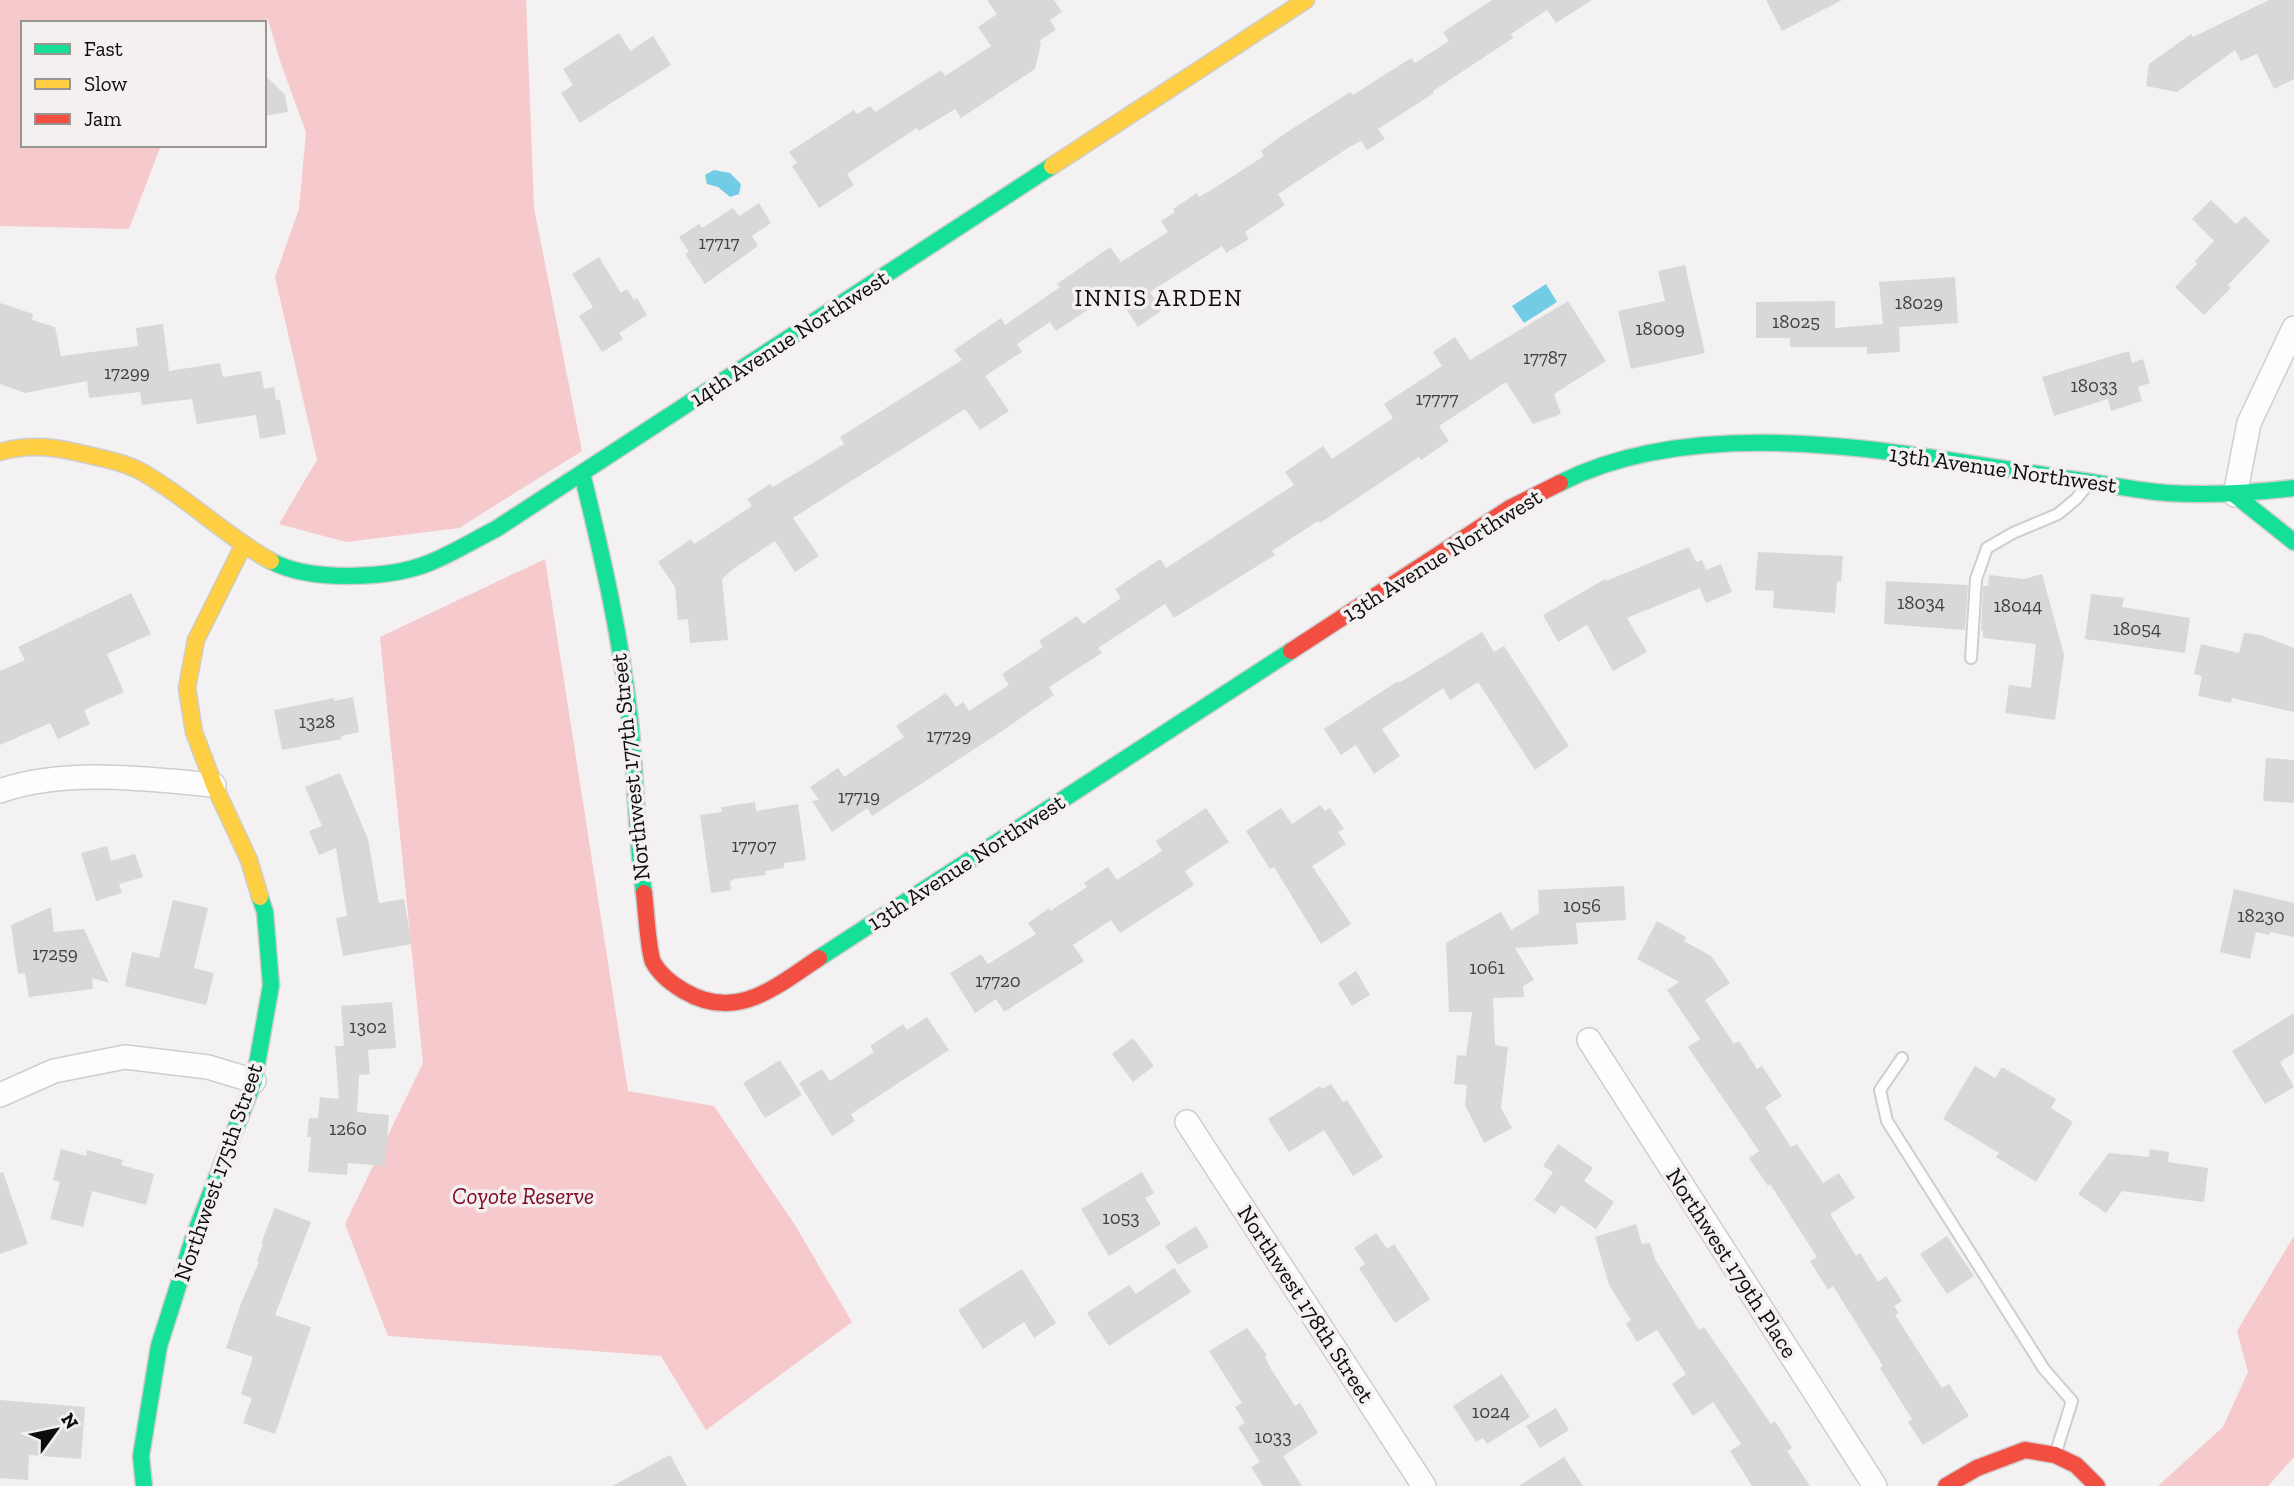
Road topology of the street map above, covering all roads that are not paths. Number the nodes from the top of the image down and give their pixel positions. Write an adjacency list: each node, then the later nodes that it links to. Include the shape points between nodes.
1 (1306, 0): 4 (street, 14th Avenue Northwest)
2 (2294, 328): 7 (street, via 2249,423)
3 (0, 452): 9 (street, 14th Avenue Northwest, via 17,447 57,448 140,471)
4 (582, 473): 9 (street, 14th Avenue Northwest, via 496,529 428,564 380,575 282,568); 13 (street, Northwest 177th Street, via 605,567 630,721 639,859 653,961 669,982)
5 (2090, 482): 7 (street, 13th Avenue Northwest, via 2165,493); 10 (lane, via 2058,514 1987,548 1976,579); 13 (street, 13th Avenue Northwest, via 1862,449 1776,443 1712,443 1648,453 1578,474 1510,508 760,997 727,1003)
6 (2294, 488): 7 (street, 13th Avenue Northwest)
7 (2235, 495): 8 (street)
8 (2294, 542)
9 (243, 546): 11 (street, Northwest 175th Street, via 197,640 187,688 194,732)
10 (1971, 658)
11 (214, 785): 12 (street, via 118,776 24,782); 16 (street, Northwest 175th Street, via 249,860 265,912 271,985)
12 (0, 791)
13 (700, 1000)
14 (1589, 1040): 22 (street, Northwest 179th Place)
15 (1902, 1058): 19 (lane, via 1880,1090 1887,1121 2045,1370 2072,1401)
16 (254, 1081): 17 (street, via 208,1067 125,1057 54,1071); 20 (street, Northwest 175th Street, via 193,1239 159,1346 141,1455)
17 (0, 1096)
18 (1187, 1122): 21 (street, Northwest 178th Street)
19 (2055, 1455): 23 (street, via 2025,1450 1977,1468); 24 (street, via 2076,1465)
20 (144, 1486)
21 (1424, 1486)
22 (1875, 1486)
23 (1946, 1486)
24 (2097, 1486)

